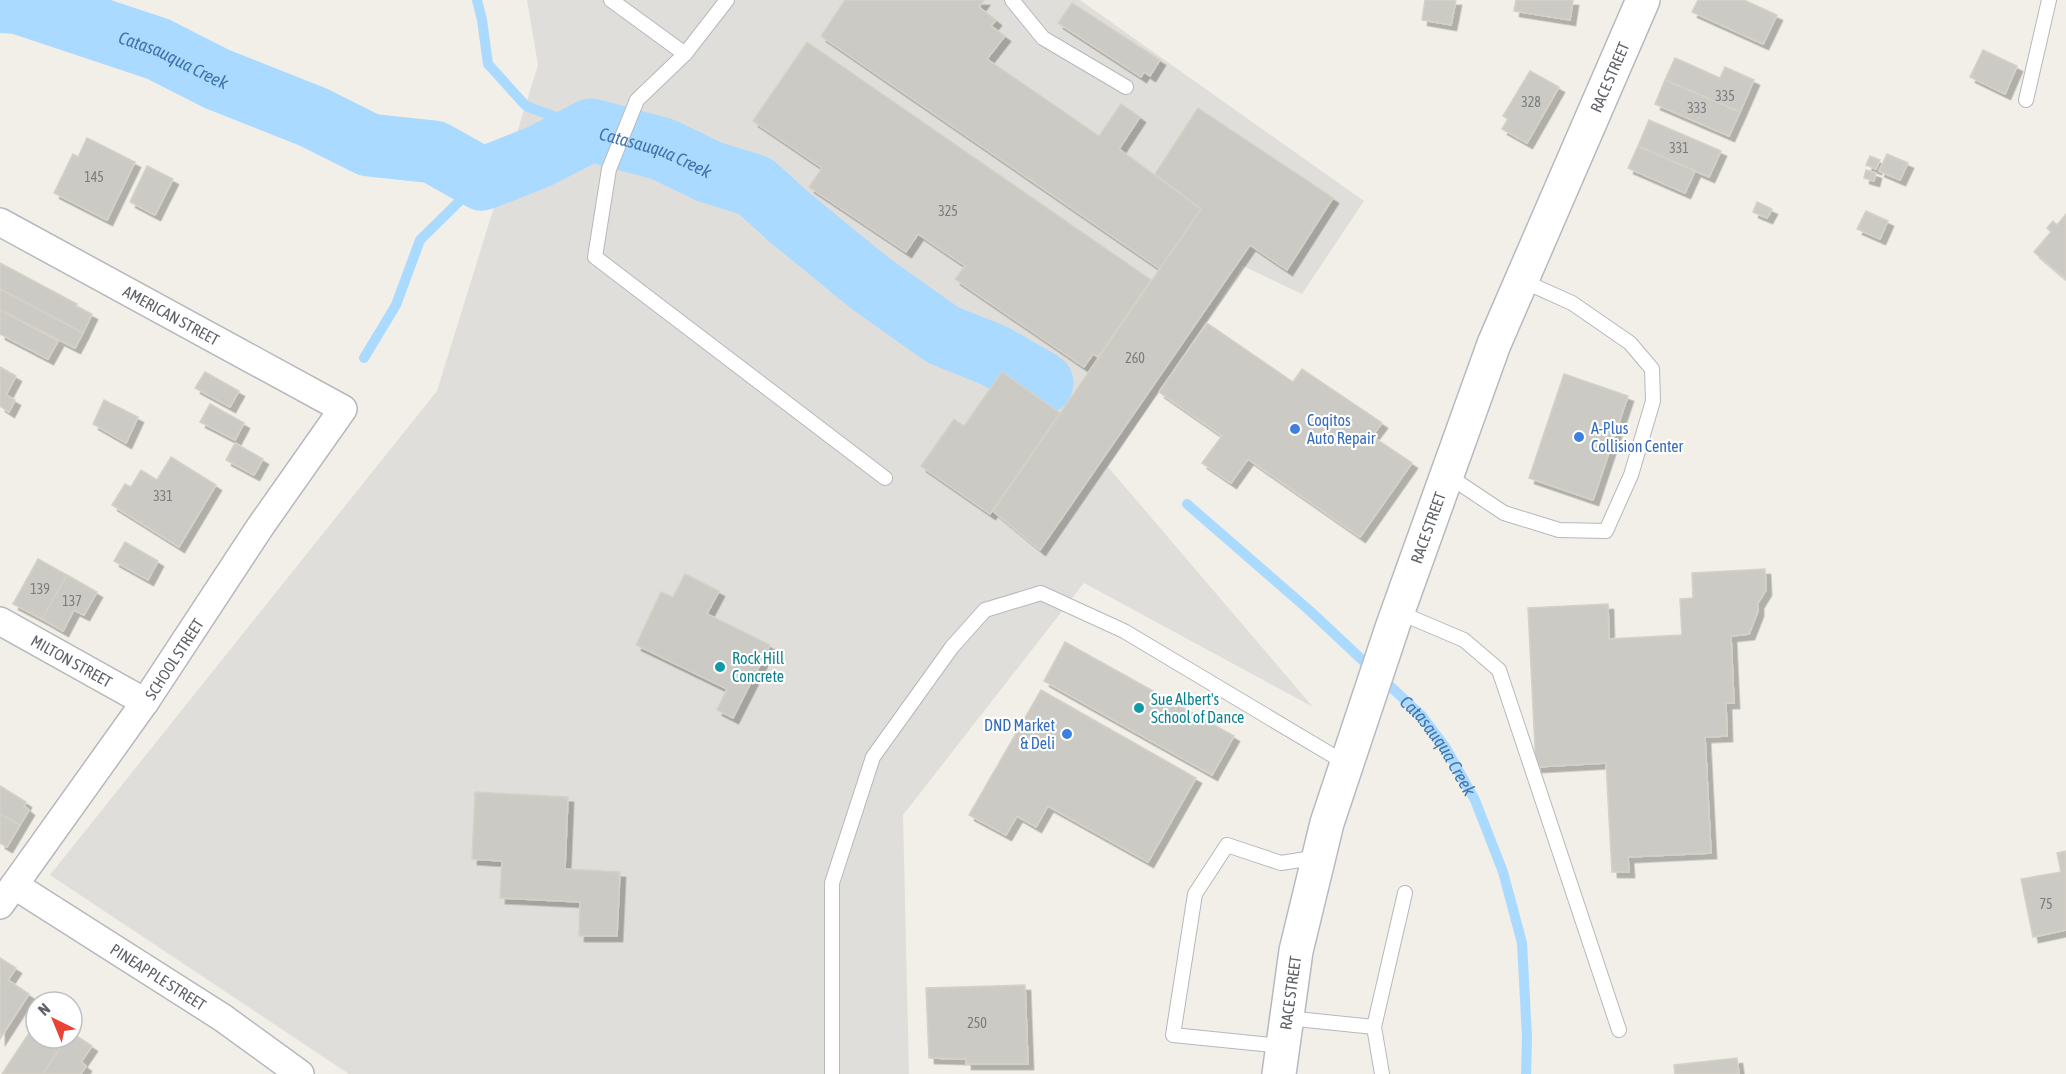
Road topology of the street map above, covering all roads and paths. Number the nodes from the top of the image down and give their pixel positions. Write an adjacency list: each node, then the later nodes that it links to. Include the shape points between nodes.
1 (611, 0): 6 (lane)
2 (727, 0): 6 (lane)
3 (1012, 0): 7 (lane, via 1043,38)
4 (1643, 0): 10 (main road, RACE STREET)
5 (2049, 0): 8 (lane)
6 (685, 54): 13 (lane, via 637,100 609,169 595,257)
7 (1126, 87)
8 (2026, 100)
9 (0, 222): 11 (street, AMERICAN STREET)
10 (1521, 280): 12 (main road, RACE STREET); 12 (lane, via 1572,303 1630,343 1652,369 1653,401 1631,474 1606,531 1559,530 1504,513)
11 (343, 409): 16 (street, SCHOOL STREET, via 260,527)
12 (1448, 475): 14 (main road, RACE STREET)
13 (885, 478)
14 (1396, 618): 17 (main road, RACE STREET); 22 (lane, via 1464,640 1499,670)
15 (0, 621): 16 (street, MILTON STREET)
16 (146, 702): 20 (street, SCHOOL STREET)
17 (1347, 764): 18 (main road, RACE STREET); 25 (lane, via 1124,631 1041,593 985,610 952,647 873,757 832,884)
18 (1319, 857): 23 (main road, RACE STREET, via 1296,951); 23 (lane, via 1281,863 1227,845 1195,894 1173,1035)
19 (1405, 893): 21 (lane)
20 (7, 895): 24 (street, PINEAPPLE STREET, via 222,1018)
21 (1374, 1028): 23 (lane); 26 (lane)
22 (1619, 1030)
23 (1282, 1046)
24 (300, 1074)
25 (831, 1074)
26 (1382, 1074)

